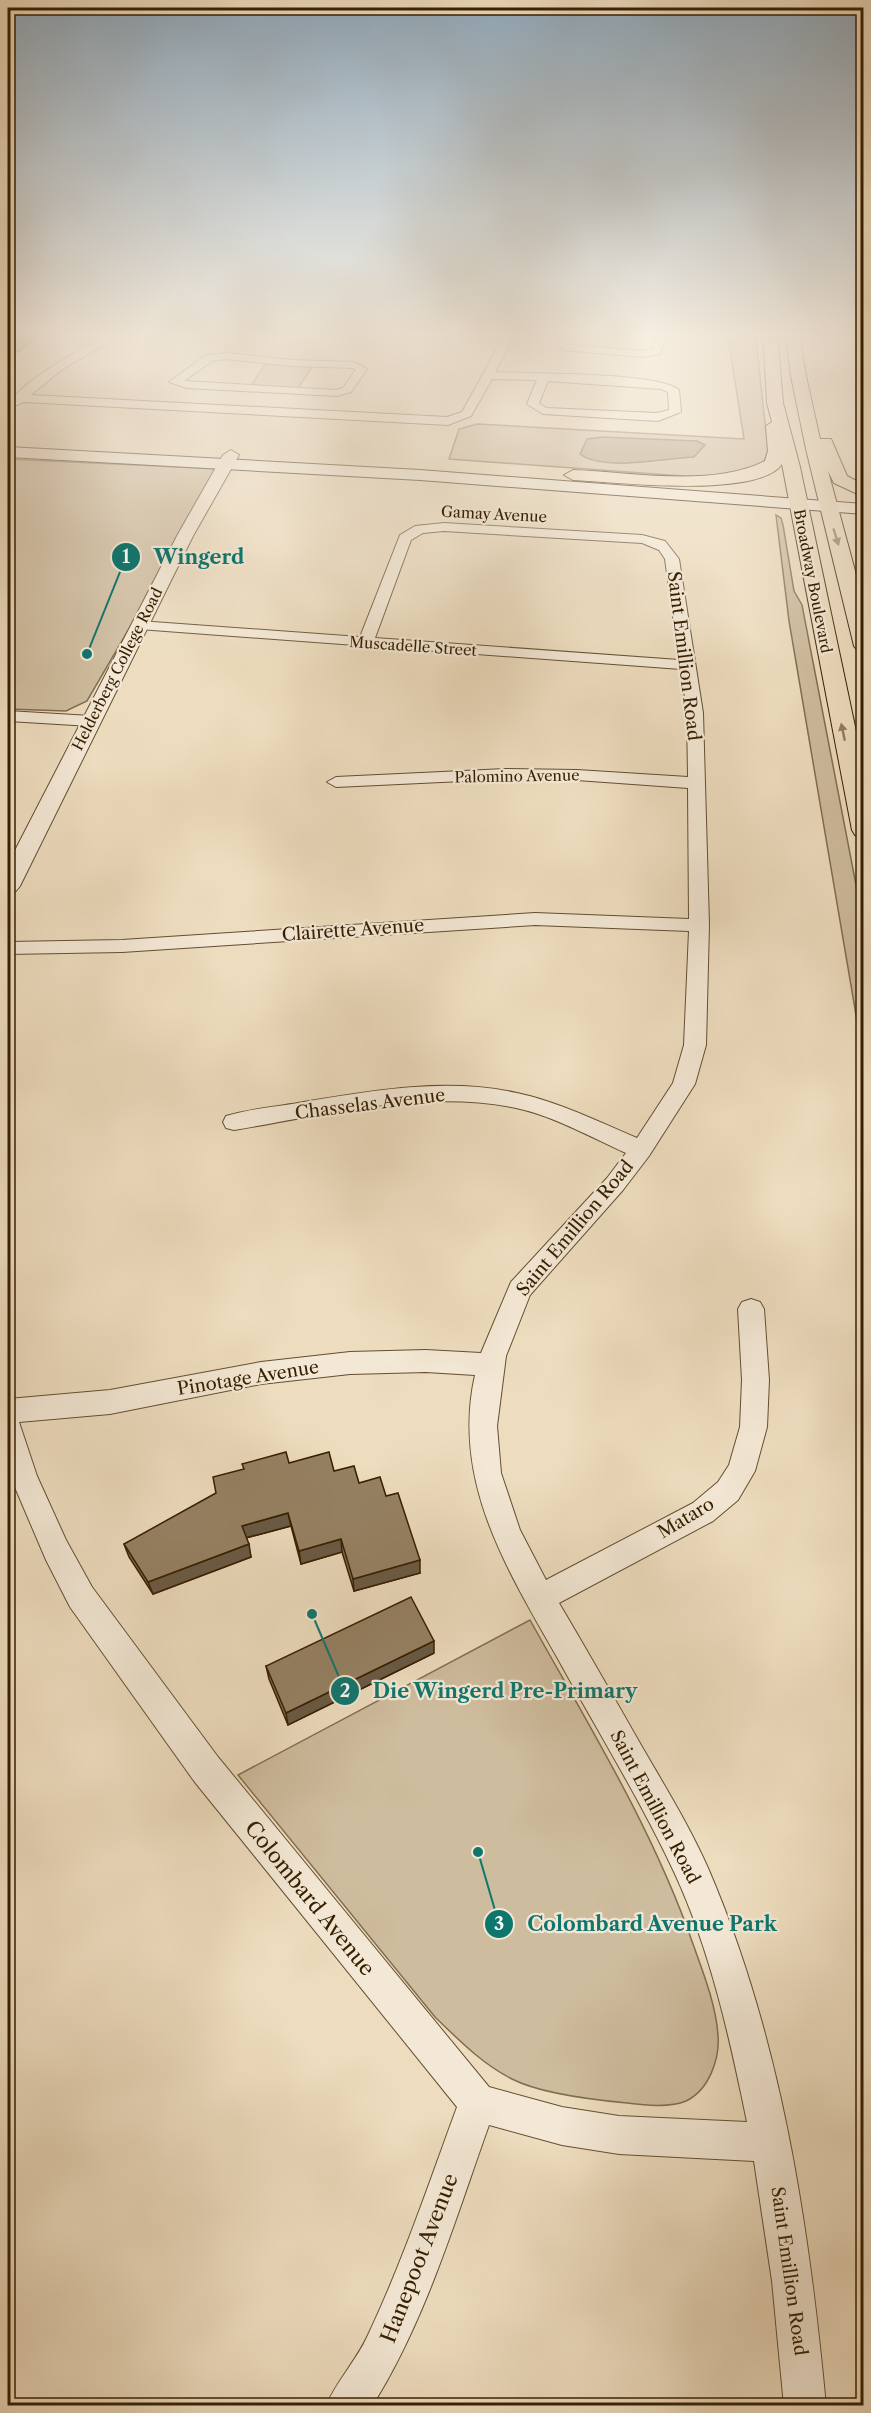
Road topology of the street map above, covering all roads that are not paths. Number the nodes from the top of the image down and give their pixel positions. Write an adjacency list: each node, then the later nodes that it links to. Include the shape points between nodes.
1 (40, 444): 7 (main road)
2 (775, 444): 8 (main road, via 773,464 756,475 717,481)
3 (784, 444): 11 (main road, Broadway Boulevard)
4 (813, 444): 12 (main road, Broadway Boulevard)
5 (825, 444): 9 (main road, via 836,475)
6 (8, 452): 7 (main road)
7 (229, 459): 8 (main road); 11 (main road); 15 (street, Helderberg College Road)
8 (573, 474): 11 (main road)
9 (864, 492)
10 (864, 498): 12 (main road)
11 (797, 500): 12 (main road); 23 (main road, Broadway Boulevard, one-way to 11)
12 (826, 501): 13 (main road); 17 (main road, Broadway Boulevard, one-way to 17)
13 (864, 509)
14 (660, 543): 16 (street, Gamay Avenue, via 444,526 420,529 405,538); 18 (street, Saint Emillion Road, via 672,559)
15 (139, 625): 16 (street, Muscadelle Street); 20 (street, Helderberg College Road)
16 (366, 643): 18 (street, Muscadelle Street)
17 (864, 646)
18 (687, 665): 22 (street, Saint Emillion Road, via 695,714)
19 (8, 716): 20 (street)
20 (91, 721): 24 (street, Helderberg College Road)
21 (336, 782): 22 (street, Palomino Avenue, via 515,774)
22 (697, 783): 25 (street, Saint Emillion Road)
23 (864, 830)
24 (8, 886)
25 (699, 925): 26 (street, Clairette Avenue, via 536,919 122,946); 28 (street, Saint Emillion Road, via 695,1045 684,1084)
26 (8, 948)
27 (234, 1122): 28 (street, Chasselas Avenue, via 409,1097 488,1096 516,1100 565,1117)
28 (641, 1150): 30 (street, Saint Emillion Road, via 520,1289 499,1332)
29 (751, 1309): 33 (street, Mataro, via 753,1441 742,1470 726,1493 703,1512)
30 (489, 1365): 31 (street, Pinotage Avenue, via 426,1361 350,1363 261,1373 110,1402); 33 (street, Saint Emillion Road, via 483,1440 487,1476 506,1531)
31 (8, 1411)
32 (8, 1428): 34 (street, Colombard Avenue, via 23,1476 56,1550 81,1596 122,1655 206,1769)
33 (540, 1598): 35 (street, Saint Emillion Road, via 667,1821 708,1911 734,1992)
34 (478, 2103): 35 (street, via 562,2126 619,2135); 36 (street, Hanepoot Avenue, via 386,2342)
35 (771, 2143): 37 (street, Saint Emillion Road, via 788,2244)
36 (347, 2406)
37 (805, 2406)

